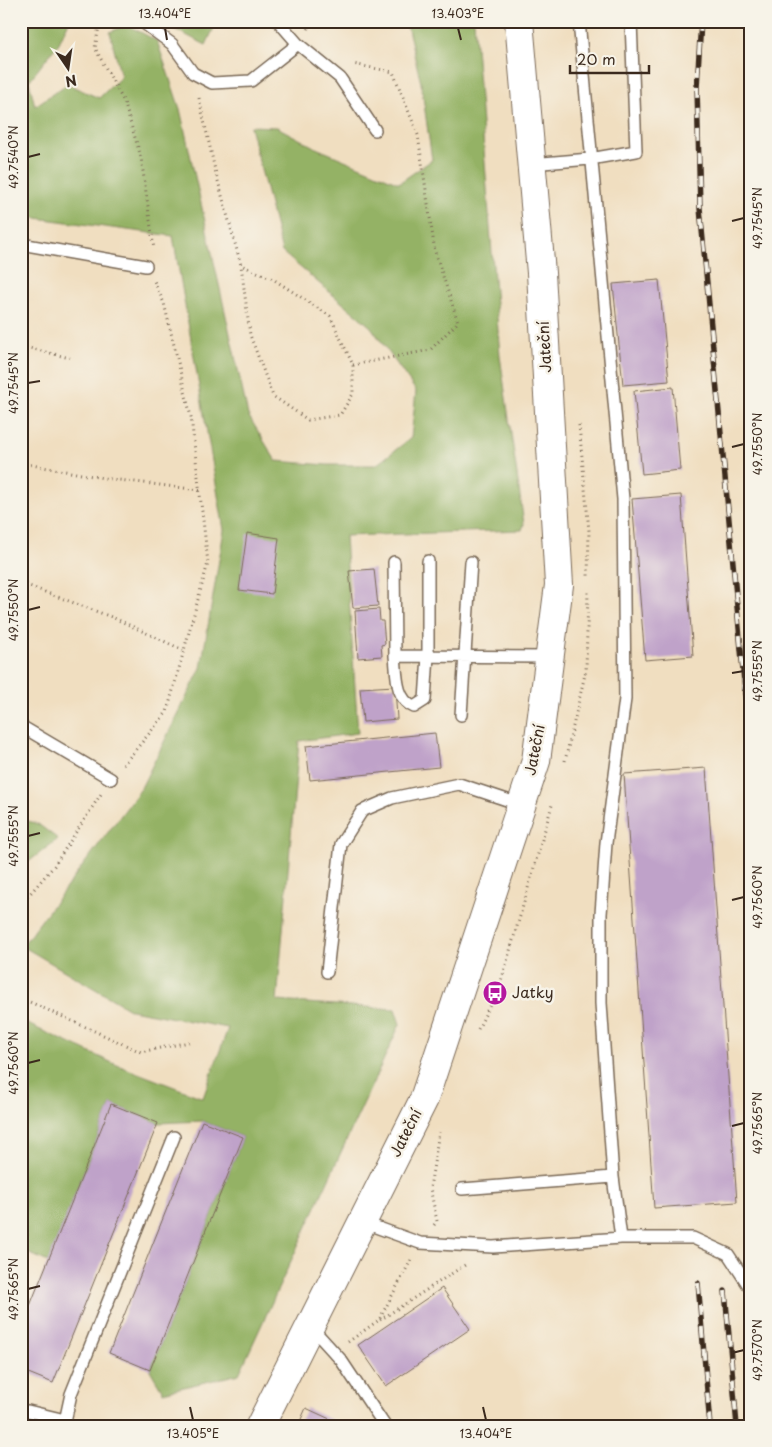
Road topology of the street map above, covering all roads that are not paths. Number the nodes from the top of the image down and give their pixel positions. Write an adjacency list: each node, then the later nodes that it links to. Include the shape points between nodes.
1 (141, 21): 6 (lane, via 172,44 193,73 212,83 251,81)
2 (278, 21): 6 (lane)
3 (519, 21): 9 (main road, Jateční)
4 (579, 21): 8 (lane)
5 (631, 21): 8 (lane, via 636,151)
6 (298, 44): 7 (lane, via 340,78)
7 (374, 130)
8 (590, 159): 9 (lane); 25 (lane, via 623,499 625,699 606,843 601,914 601,1002)
9 (531, 164): 18 (main road, Jateční, via 541,272 558,585)
10 (21, 244): 11 (lane)
11 (146, 266)
12 (428, 561): 16 (lane)
13 (394, 562): 15 (lane)
14 (471, 562): 17 (lane)
15 (395, 656): 16 (lane); 16 (lane, via 401,697 414,707 426,700)
16 (428, 656): 17 (lane)
17 (467, 657): 18 (lane); 19 (lane)
18 (549, 657): 22 (main road, Jateční, via 536,761)
19 (461, 715)
20 (21, 726): 21 (lane)
21 (111, 779)
22 (522, 805): 23 (lane, via 459,784 392,798 362,811 341,844); 27 (main road, Jateční, via 424,1099)
23 (328, 972)
24 (174, 1137): 32 (lane, via 72,1394)
25 (613, 1177): 26 (lane); 28 (lane)
26 (462, 1189)
27 (362, 1222): 28 (lane, via 420,1243 493,1247); 30 (main road, Jateční)
28 (621, 1238): 29 (lane, via 693,1238 728,1254)
29 (751, 1289)
30 (310, 1326): 33 (main road, Jateční); 34 (lane, via 341,1360)
31 (21, 1412): 32 (lane, via 28,1411)
32 (65, 1423)
33 (260, 1426)
34 (385, 1426)

